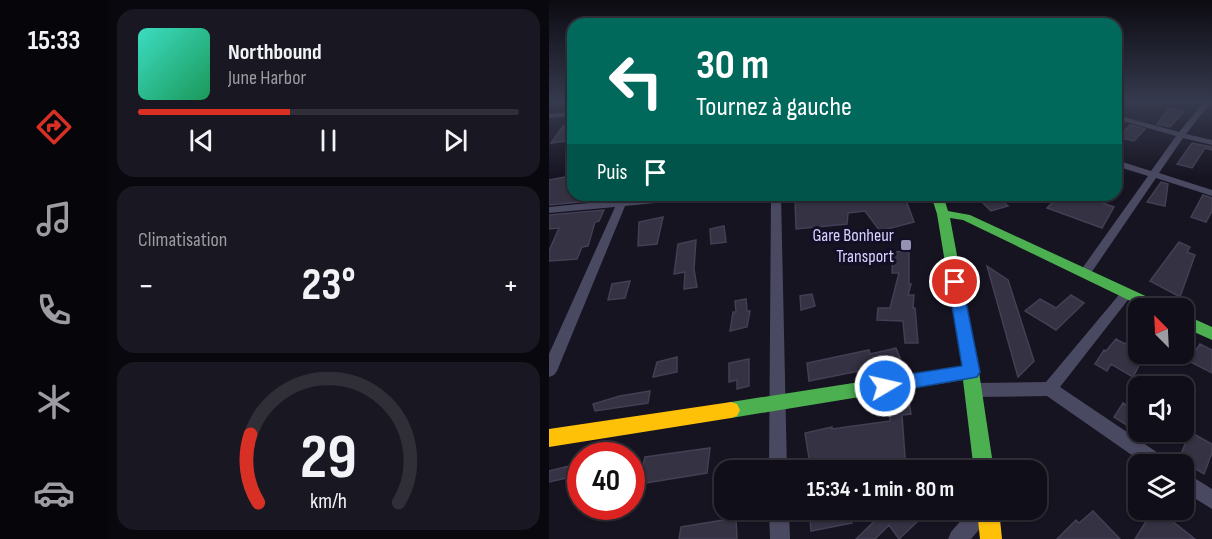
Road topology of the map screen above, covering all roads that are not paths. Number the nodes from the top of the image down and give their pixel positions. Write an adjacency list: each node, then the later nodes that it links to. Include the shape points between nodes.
1 (1153, 127): 3 (street)
2 (1187, 127): 3 (street)
3 (1181, 135): 4 (street); 6 (street)
4 (1212, 143)
5 (1122, 165): 6 (street)
6 (1154, 174): 7 (street); 14 (street)
7 (1212, 193)
8 (610, 201): 12 (street)
9 (623, 201): 19 (street)
10 (776, 201): 23 (street)
11 (939, 201): 13 (main road)
12 (549, 210)
13 (943, 214): 14 (main road, via 966,217); 20 (main road)
14 (1085, 273): 15 (main road)
15 (1127, 293): 16 (main road); 21 (street)
16 (1137, 298)
17 (1194, 325): 18 (main road)
18 (1212, 334)
19 (549, 371)
20 (971, 372): 22 (main road); 23 (main road)
21 (1050, 389): 22 (street); 25 (street)
22 (974, 390): 27 (main road)
23 (777, 402): 24 (main road); 26 (street)
24 (549, 438)
25 (1145, 454)
26 (778, 460)
27 (983, 460)
28 (1194, 488): 29 (street)
29 (1212, 500)
30 (779, 520): 33 (street)
31 (974, 520): 34 (street)
32 (989, 520): 35 (main road)
33 (780, 539)
34 (958, 539)
35 (991, 539)

